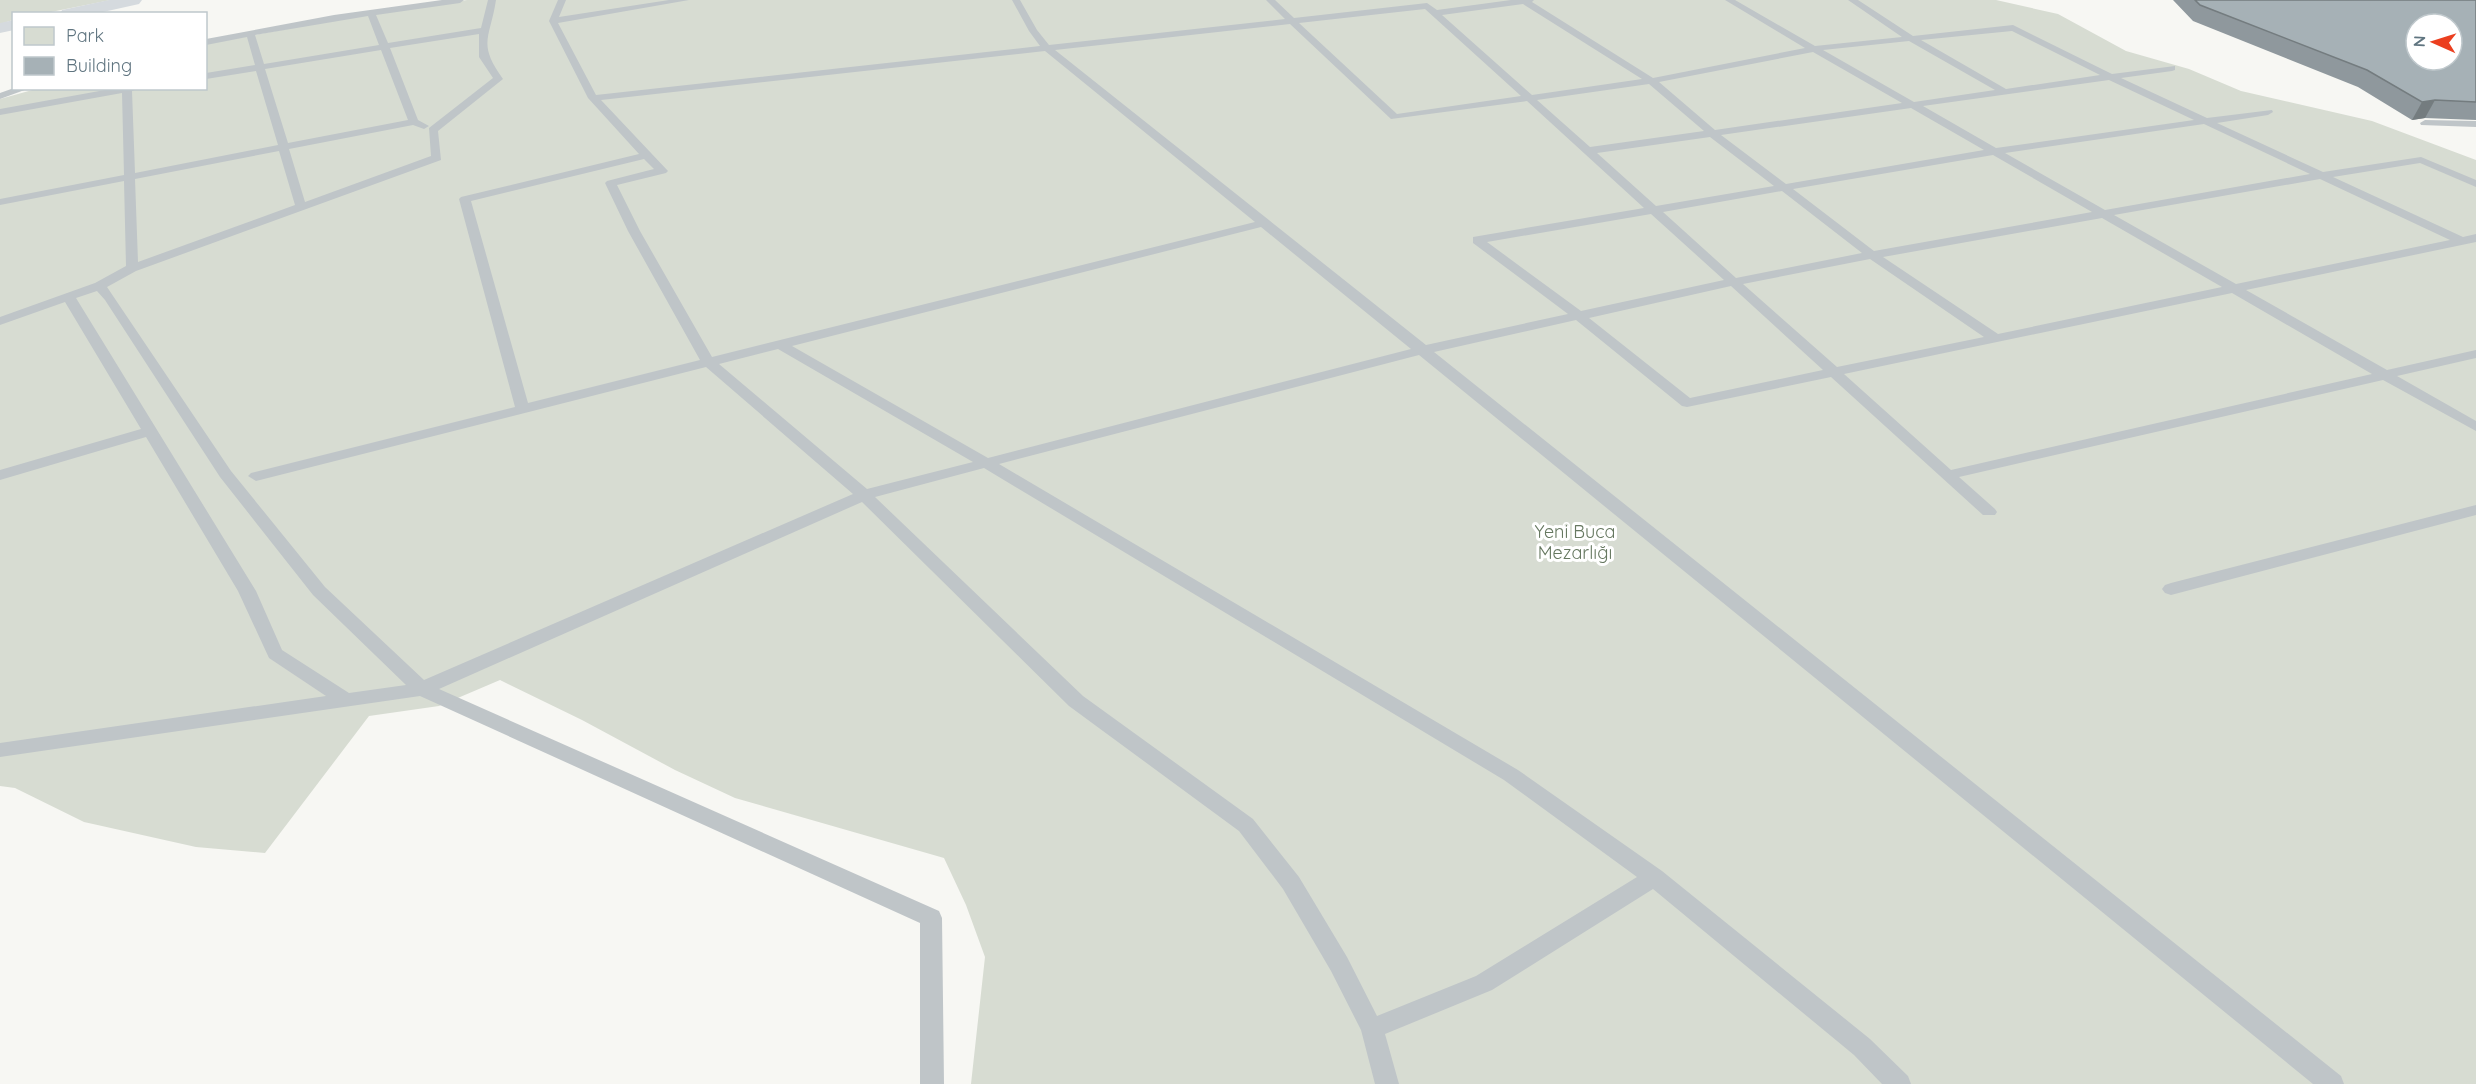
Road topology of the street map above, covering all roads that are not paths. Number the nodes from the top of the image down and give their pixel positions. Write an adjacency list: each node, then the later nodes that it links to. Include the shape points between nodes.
1 (133, 0): 12 (highway)
2 (460, 0): 13 (lane)
3 (492, 0): 16 (lane)
4 (562, 0): 14 (lane)
5 (685, 0): 14 (lane)
6 (1016, 0): 21 (lane)
7 (1270, 0): 15 (lane)
8 (1526, 0): 11 (lane); 27 (lane)
9 (1729, 0): 22 (lane)
10 (1852, 0): 18 (lane)
11 (1427, 6): 15 (lane); 34 (lane)
12 (77, 12)
13 (371, 12): 17 (lane); 20 (lane)
14 (553, 21): 33 (lane)
15 (1290, 21): 21 (lane); 34 (lane, via 1395,117)
16 (485, 30): 20 (lane); 42 (lane, via 483,55 498,79)
17 (250, 33): 19 (lane); 23 (lane)
18 (1912, 39): 22 (lane); 26 (lane, via 2013,28); 31 (lane)
19 (207, 42)
20 (384, 46): 23 (lane); 39 (lane)
21 (1046, 47): 33 (lane); 56 (lane)
22 (1817, 48): 27 (lane); 35 (lane)
23 (260, 67): 25 (lane); 44 (lane)
24 (2172, 68): 26 (lane)
25 (207, 76)
26 (2111, 77): 31 (lane); 38 (lane)
27 (1651, 81): 34 (lane); 43 (lane)
28 (19, 90): 32 (lane)
29 (124, 90): 36 (lane)
30 (130, 90): 49 (lane)
31 (2006, 92): 35 (lane)
32 (0, 96)
33 (594, 98): 47 (lane)
34 (1530, 98): 45 (lane)
35 (1911, 105): 43 (lane); 46 (lane)
36 (0, 112)
37 (2268, 112): 38 (lane)
38 (2205, 121): 46 (lane); 48 (lane)
39 (414, 122): 42 (lane); 44 (lane)
40 (2425, 123): 41 (lane)
41 (2476, 124)
42 (433, 130): 53 (lane, via 437,158)
43 (1712, 133): 45 (lane); 51 (lane)
44 (284, 147): 49 (lane); 53 (lane)
45 (1588, 151): 54 (lane)
46 (1993, 152): 51 (lane); 55 (lane)
47 (646, 154): 71 (lane, via 662,171 611,183); 74 (lane, via 465,199)
48 (2323, 175): 50 (lane, via 2421,160); 55 (lane); 57 (lane)
49 (130, 177): 52 (lane); 60 (lane)
50 (2476, 184)
51 (1784, 188): 54 (lane); 59 (lane)
52 (0, 202)
53 (302, 207): 60 (lane)
54 (1654, 210): 61 (lane); 65 (lane, via 1477,240)
55 (2103, 214): 59 (lane); 63 (lane)
56 (1263, 223): 68 (lane); 69 (lane)
57 (2469, 240): 58 (lane); 63 (lane)
58 (2476, 248)
59 (1872, 255): 61 (lane); 67 (lane)
60 (132, 268): 62 (lane)
61 (1733, 282): 65 (lane); 72 (lane)
62 (99, 286): 64 (lane); 85 (lane, via 225,474 319,591)
63 (2234, 289): 67 (lane); 73 (lane)
64 (68, 296): 66 (lane); 76 (lane)
65 (1579, 316): 69 (lane); 72 (lane, via 1687,403)
66 (0, 321)
67 (1996, 339): 72 (lane)
68 (780, 344): 71 (lane); 77 (lane)
69 (1422, 350): 77 (lane); 93 (lane)
70 (2476, 354): 73 (lane)
71 (708, 362): 74 (lane); 81 (lane)
72 (1834, 372): 79 (lane)
73 (2383, 374): 75 (lane); 79 (lane)
74 (523, 410): 80 (lane)
75 (2476, 427)
76 (150, 430): 78 (lane); 86 (lane, via 248,591 275,654)
77 (986, 463): 81 (lane); 88 (lane, via 1510,775)
78 (0, 474)
79 (1948, 475): 83 (lane)
80 (256, 476)
81 (864, 495): 85 (lane); 89 (lane, via 1076,701 1246,825 1291,883)
82 (2476, 510): 84 (lane)
83 (1989, 512)
84 (2171, 589)
85 (422, 689): 86 (lane); 90 (lane, via 931,918)
86 (346, 700): 87 (lane)
87 (0, 750)
88 (1654, 877): 89 (lane, via 1484,983); 92 (lane, via 1863,1047)
89 (1372, 1029): 91 (lane)
90 (932, 1084)
91 (1387, 1084)
92 (1899, 1084)
93 (2332, 1084)

